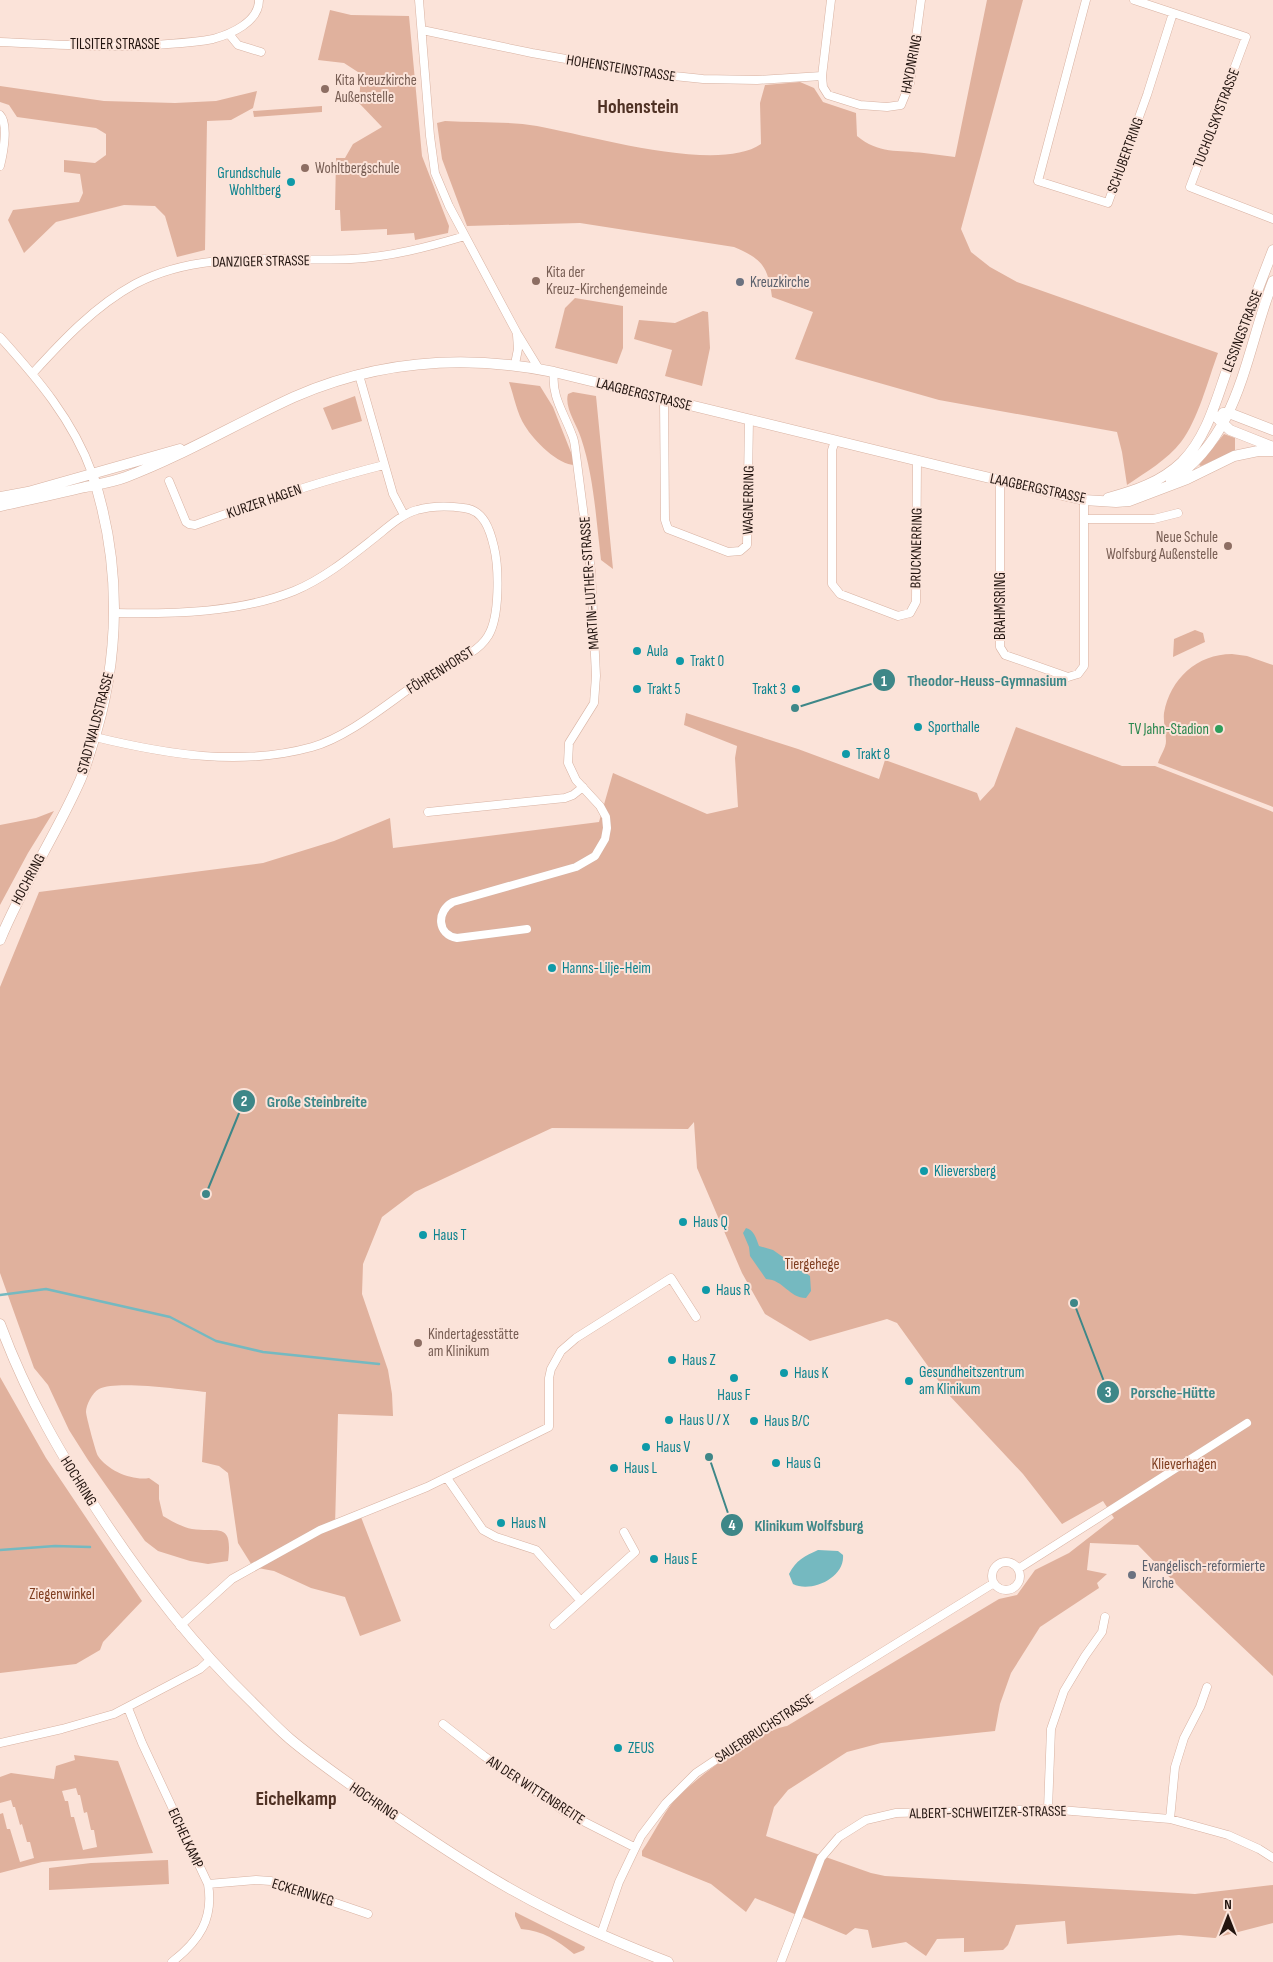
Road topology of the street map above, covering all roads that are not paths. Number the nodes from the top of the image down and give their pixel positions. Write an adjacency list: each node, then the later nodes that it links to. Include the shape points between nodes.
1 (259, 0): 9 (street, TILSITER STRASSE, via 253,17)
2 (419, 0): 8 (street)
3 (831, 0): 12 (street)
4 (922, 0): 12 (street, HAYDNRING, via 910,83 901,105 860,105 828,96)
5 (1086, 0): 7 (street, SCHUBERTRING, via 1038,181 1108,203)
6 (1134, 0): 7 (street)
7 (1173, 13): 15 (street, TUCHOLSKYSTRASSE, via 1246,37 1190,187)
8 (422, 30): 12 (street, HOHENSTEINSTRASSE, via 645,74 757,80); 16 (street, via 435,173)
9 (229, 34): 10 (street, TILSITER STRASSE, via 213,39 147,46); 11 (street, via 238,45)
10 (0, 42)
11 (261, 52)
12 (822, 76)
13 (0, 115): 14 (street, via 5,127)
14 (0, 166)
15 (1273, 219)
16 (466, 236): 19 (street); 24 (street, DANZIGER STRASSE, via 393,254 353,258 216,260 169,270 135,284 108,302 67,336)
17 (1273, 250): 27 (street, LESSINGSTRASSE)
18 (1273, 280): 28 (street, LESSINGSTRASSE)
19 (517, 332): 21 (street); 22 (street)
20 (0, 337): 24 (street)
21 (515, 364): 22 (street, LAAGBERGSTRASSE); 25 (street, LAAGBERGSTRASSE, via 425,362)
22 (539, 369): 23 (street, LAAGBERGSTRASSE)
23 (554, 372): 26 (street, LAAGBERGSTRASSE); 51 (street, MARTIN-LUTHER-STRASSE, via 555,397 573,437 591,571 596,676 594,704 573,735 568,753 571,772)
24 (33, 374): 37 (street, via 83,448)
25 (359, 375): 33 (street, LAAGBERGSTRASSE, via 337,380 294,398); 36 (street)
26 (664, 399): 29 (street, LAAGBERGSTRASSE); 29 (street, WAGNERRING, via 665,520 668,529 728,552 740,551 747,545)
27 (1212, 413): 28 (street); 30 (street); 44 (street, LAAGBERGSTRASSE, via 1194,448 1169,473 1145,487)
28 (1228, 413): 30 (street, LAAGBERGSTRASSE); 31 (street)
29 (749, 419): 32 (street, LAAGBERGSTRASSE)
30 (1224, 424): 34 (street, via 1240,435); 41 (street, LAAGBERGSTRASSE, via 1197,460)
31 (1273, 430)
32 (835, 441): 35 (street, LAAGBERGSTRASSE); 35 (street, BRUCKNERRING, via 832,450 832,584 840,594 898,616 910,613 916,602)
33 (196, 446): 37 (street, LAAGBERGSTRASSE); 40 (street, LAAGBERGSTRASSE, via 124,478)
34 (1273, 449): 41 (street, LAAGBERGSTRASSE, via 1240,454)
35 (917, 460): 39 (street, LAAGBERGSTRASSE)
36 (384, 465): 38 (street, KURZER HAGEN, via 286,493 195,525 186,522); 47 (street)
37 (92, 473): 40 (street, STADTWALDSTRASSE); 42 (street, LAAGBERGSTRASSE)
38 (169, 481)
39 (1000, 481): 43 (street, LAAGBERGSTRASSE); 48 (street, BRAHMSRING, via 1000,647 1005,656 1068,678 1078,674 1084,666)
40 (96, 485): 45 (street, LAAGBERGSTRASSE); 49 (street, STADTWALDSTRASSE, via 112,561)
41 (1158, 490): 44 (street, LAAGBERGSTRASSE, via 1129,501)
42 (0, 497)
43 (1084, 500): 44 (street, LAAGBERGSTRASSE); 48 (street, BRAHMSRING)
44 (1100, 501)
45 (0, 506)
46 (1178, 513): 48 (street, LAAGBERGSTRASSE, via 1154,519)
47 (404, 515): 49 (street, FÖHRENHORST, via 314,582 285,594 220,609); 50 (street, FÖHRENHORST, via 423,508 462,508 471,509 486,523 497,570 494,623 483,643 358,724 315,746 296,751 269,756 205,756 143,748)
48 (1084, 519)
49 (115, 613): 50 (street, STADTWALDSTRASSE, via 110,674)
50 (94, 737): 53 (street, STADTWALDSTRASSE, via 79,783)
51 (583, 787): 52 (street, via 565,798); 54 (street, MARTIN-LUTHER-STRASSE, via 606,818 606,839 595,856 576,867 453,902 442,911 440,918 446,933 457,938)
52 (428, 812)
53 (60, 820): 55 (street, HOCHRING, via 13,908)
54 (527, 929)
55 (0, 940)
56 (696, 1317): 59 (street, via 671,1278 576,1338 561,1351 551,1369 549,1427)
57 (0, 1324): 66 (street, HOCHRING, via 19,1374 69,1469 140,1575)
58 (1247, 1423): 61 (street)
59 (447, 1478): 63 (street, via 483,1530 536,1550); 66 (street, via 320,1530 246,1570)
60 (624, 1532): 63 (street, via 635,1552)
61 (1018, 1569): 62 (street, via 1019,1579 1013,1588 1002,1589); 62 (street, via 1009,1562 998,1564 992,1572)
62 (994, 1583): 74 (street, SAUERBRUCHSTRASSE, via 696,1773 666,1803)
63 (580, 1600): 65 (street)
64 (1106, 1617): 72 (street, via 1102,1632 1064,1691 1051,1728)
65 (554, 1625)
66 (180, 1626): 67 (street, HOCHRING)
67 (210, 1660): 69 (street, via 200,1669); 78 (street, HOCHRING, via 290,1739 332,1773 445,1850 522,1895)
68 (1207, 1687): 73 (street, via 1184,1738 1175,1768)
69 (128, 1708): 71 (street, via 91,1721); 76 (street, EICHELKAMP)
70 (443, 1724): 74 (street, AN DER WITTENBREITE, via 484,1756 568,1812)
71 (0, 1743)
72 (1048, 1809): 73 (street, ALBERT-SCHWEITZER-STRASSE); 81 (street, ALBERT-SCHWEITZER-STRASSE, via 896,1813 866,1820 839,1837 821,1858)
73 (1170, 1818): 75 (street, ALBERT-SCHWEITZER-STRASSE, via 1228,1835)
74 (634, 1847): 78 (street, SAUERBRUCHSTRASSE)
75 (1273, 1858)
76 (208, 1884): 77 (street, ECKERNWEG, via 271,1881); 79 (street, EICHELKAMP, via 209,1912 204,1927)
77 (368, 1914)
78 (601, 1934): 80 (street, HOCHRING)
79 (172, 1962)
80 (668, 1962)
81 (781, 1962)

